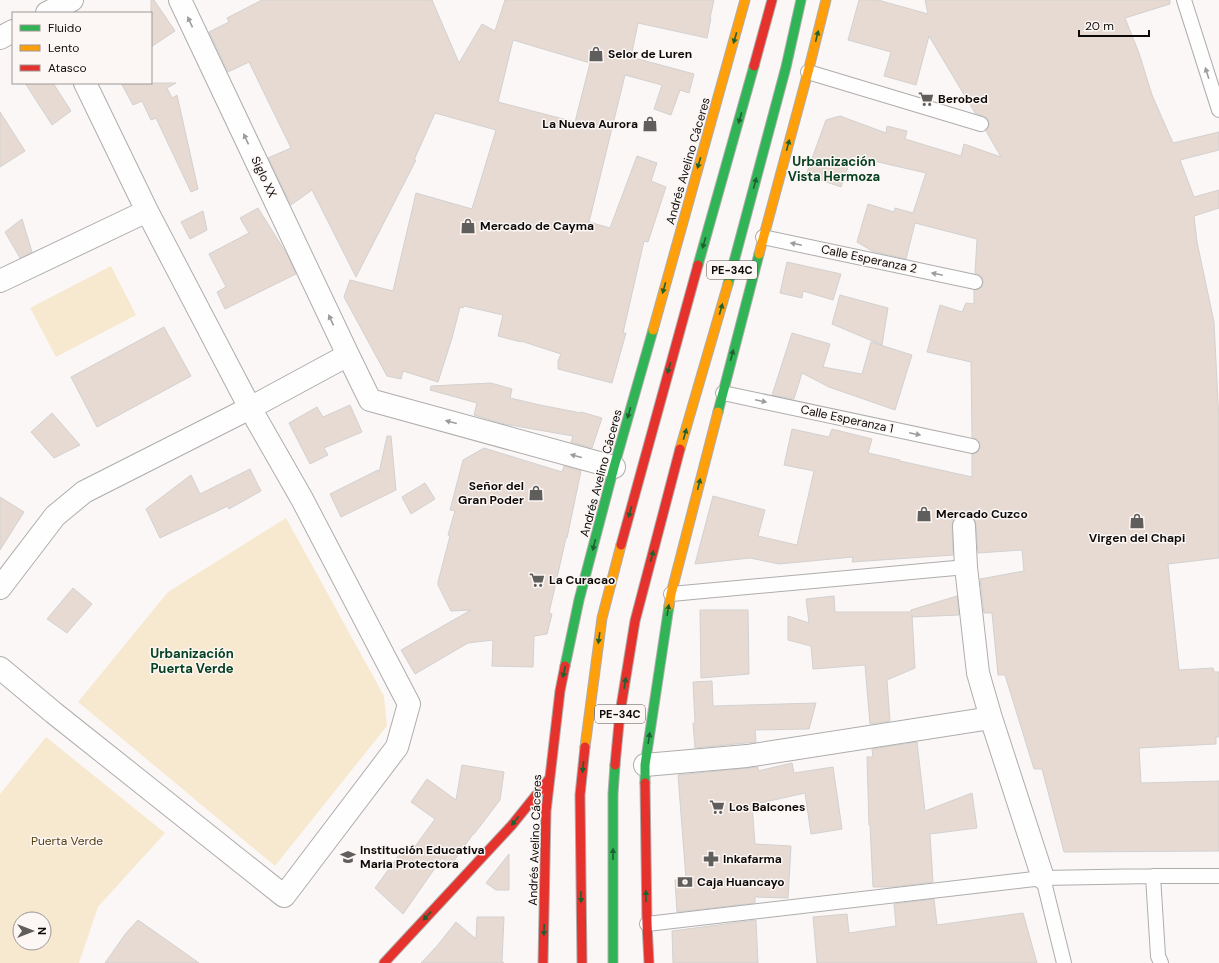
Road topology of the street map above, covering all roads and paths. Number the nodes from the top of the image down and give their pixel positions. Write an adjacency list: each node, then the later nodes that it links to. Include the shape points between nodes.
1 (72, 0): 8 (street)
2 (180, 0): 19 (street, Siglo XX, one-way to 2)
3 (745, 0): 23 (main road, Andrés Avelino Cáceres, one-way to 23)
4 (772, 0): 38 (main road, PE-34C, one-way to 38, via 602,618 580,796)
5 (802, 0): 39 (main road, PE-34C, one-way to 5, via 613,794 620,713 635,621 674,471 737,254)
6 (826, 0): 11 (main road, one-way to 6)
7 (1184, 0): 13 (lane, one-way to 7)
8 (48, 9)
9 (12, 32): 10 (street)
10 (0, 38)
11 (808, 72): 14 (lane); 16 (main road, one-way to 11)
12 (85, 84): 15 (street)
13 (1219, 110)
14 (982, 124)
15 (147, 211): 17 (street); 21 (street)
16 (763, 237): 18 (lane, Calle Esperanza 2, one-way to 16); 20 (main road, one-way to 16)
17 (0, 281)
18 (975, 282)
19 (348, 355): 21 (street); 23 (street, Siglo XX, one-way to 19, via 370,400)
20 (723, 393): 22 (lane, Calle Esperanza 1, one-way to 22); 27 (main road, one-way to 20)
21 (250, 408): 26 (street, via 84,492 55,516); 28 (street, via 302,499 410,704 397,747 284,896 54,714)
22 (972, 446)
23 (614, 467): 31 (main road, Andrés Avelino Cáceres, one-way to 31, via 561,684)
24 (964, 526): 25 (street)
25 (966, 567): 27 (lane); 29 (street, via 978,673)
26 (0, 588)
27 (671, 594): 30 (main road, one-way to 27)
28 (0, 668)
29 (991, 718): 30 (street, via 747,756); 34 (street)
30 (645, 765): 35 (main road, one-way to 30)
31 (549, 779): 36 (main road, one-way to 36, via 512,825); 37 (main road, Andrés Avelino Cáceres, one-way to 37)
32 (1153, 876): 33 (lane); 34 (lane); 42 (lane, via 1158,956)
33 (1219, 876)
34 (1044, 878): 35 (lane); 41 (lane)
35 (646, 924): 40 (main road)
36 (384, 963)
37 (543, 963)
38 (582, 963)
39 (613, 963)
40 (649, 963)
41 (1064, 963)
42 (1162, 963)

